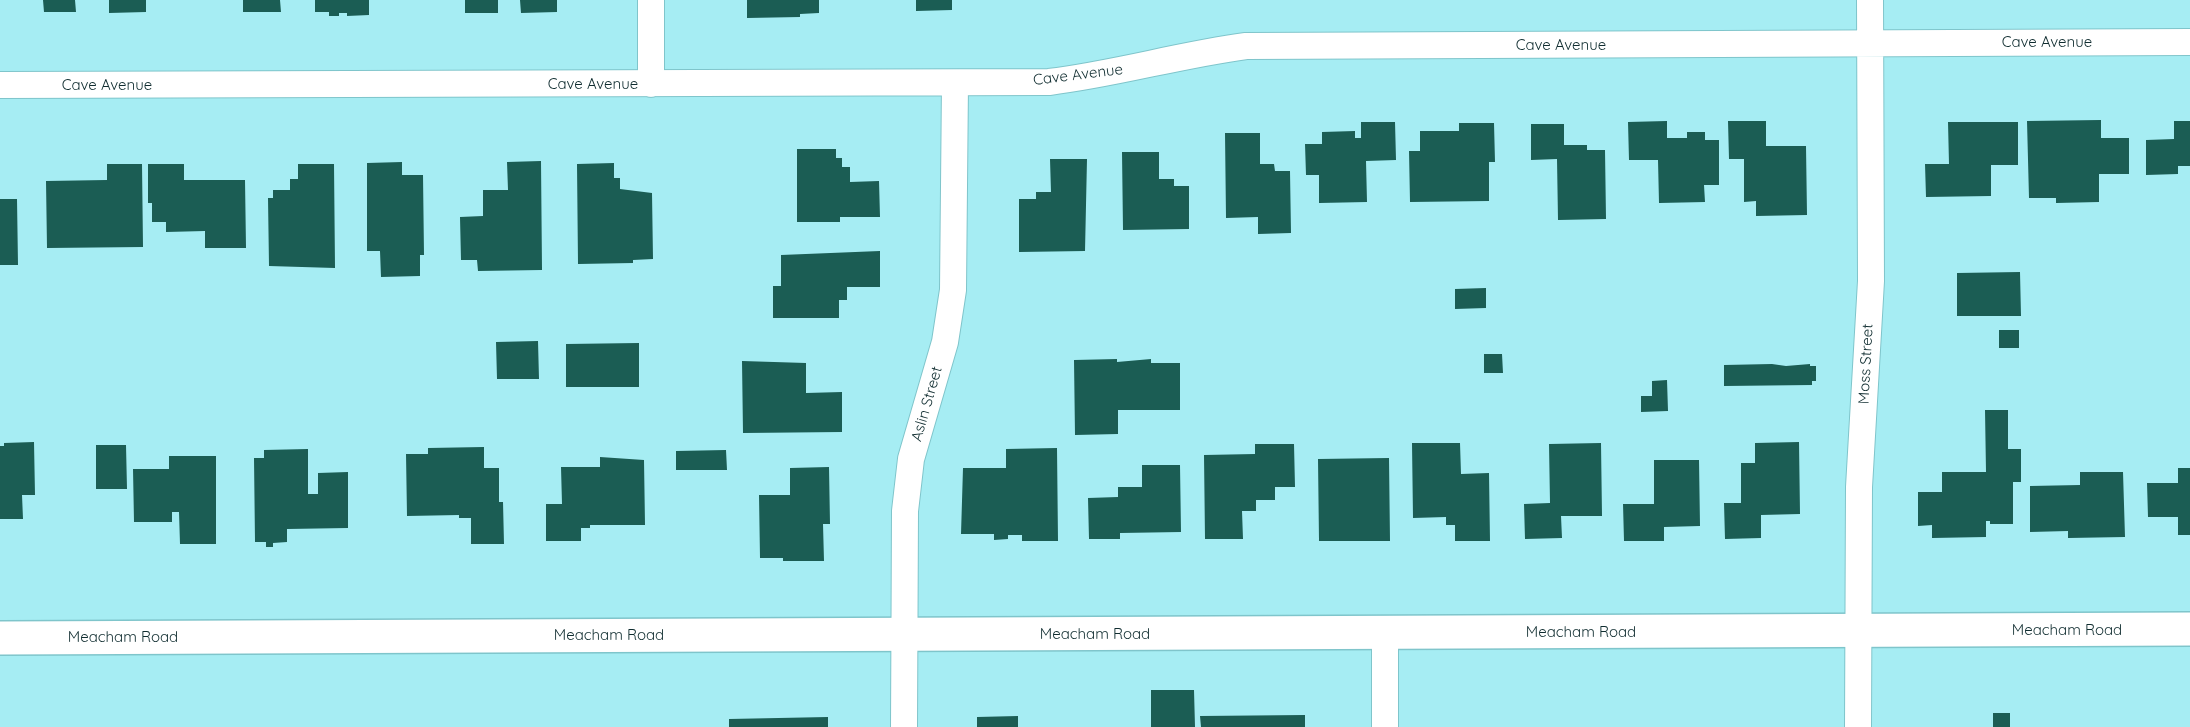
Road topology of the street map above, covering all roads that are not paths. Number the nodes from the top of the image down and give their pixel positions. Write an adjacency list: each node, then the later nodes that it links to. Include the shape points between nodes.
1 (651, 0): 6 (street)
2 (1870, 0): 4 (street, Moss Street)
3 (2190, 42): 4 (street, Cave Avenue)
4 (1870, 43): 5 (street, Cave Avenue, via 1246,46 1186,54 1091,77 1049,82); 9 (street, Moss Street, via 1871,281 1859,487)
5 (955, 83): 6 (street, Cave Avenue); 11 (street, Aslin Street, via 953,290 945,342 911,459 905,511)
6 (651, 84): 7 (street, Cave Avenue)
7 (0, 85)
8 (2190, 629): 9 (street, Meacham Road)
9 (1858, 631): 10 (street, Meacham Road); 15 (street, Moss Street)
10 (1385, 632): 11 (street, Meacham Road); 14 (street)
11 (904, 634): 12 (street, Meacham Road); 13 (street, Aslin Street)
12 (0, 638)
13 (904, 727)
14 (1385, 727)
15 (1858, 727)

